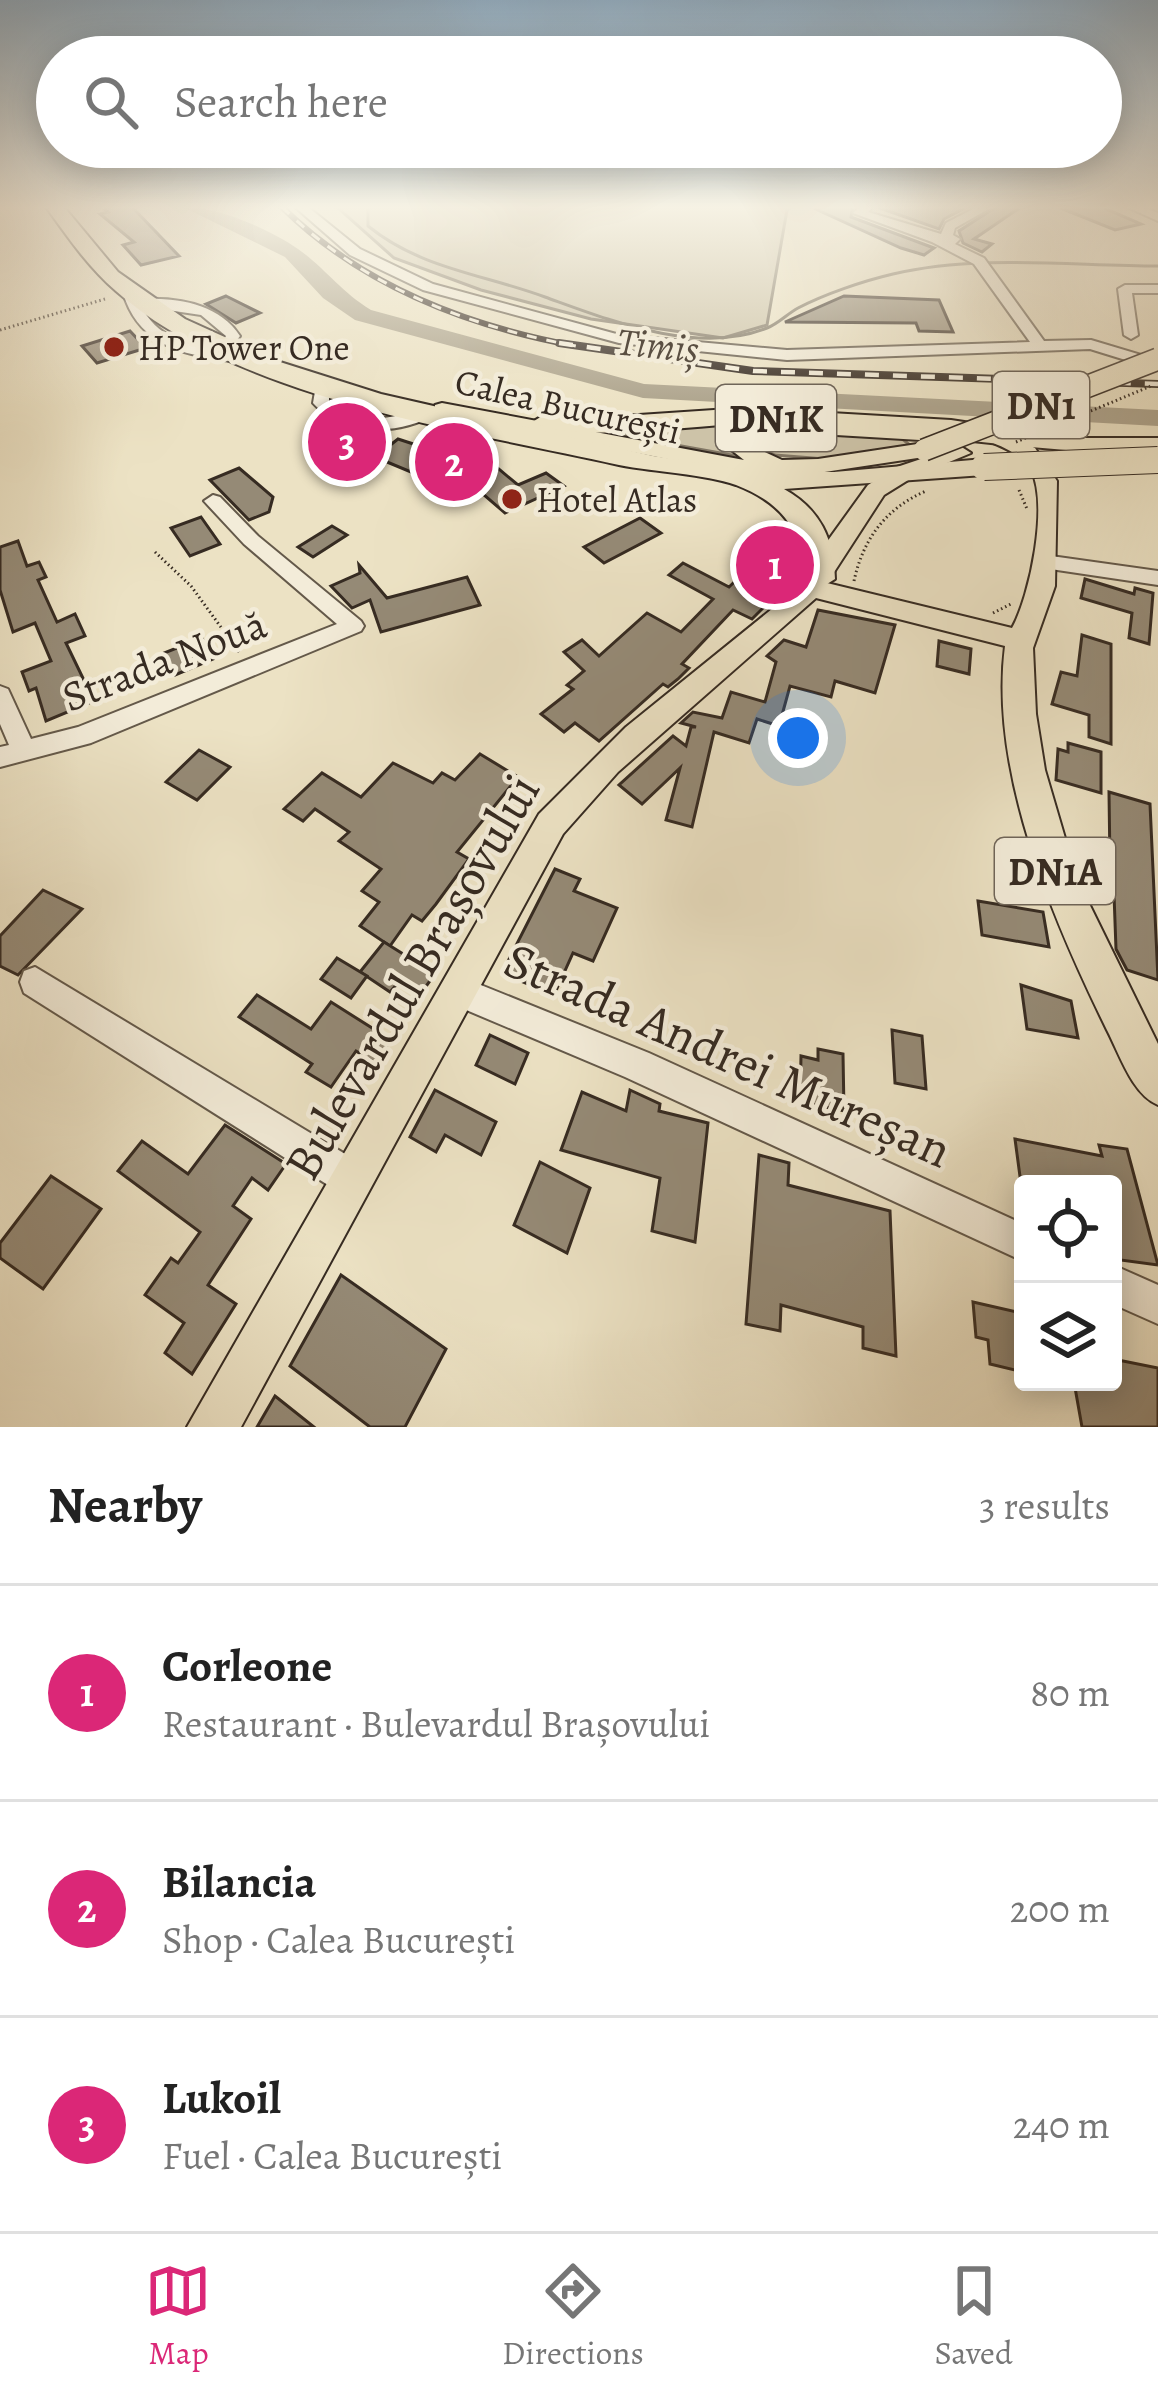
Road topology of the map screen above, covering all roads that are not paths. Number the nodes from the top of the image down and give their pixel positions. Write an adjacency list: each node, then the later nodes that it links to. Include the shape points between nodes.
1 (116, 274): 5 (highway, Calea București / DN1)
2 (400, 274): 6 (street, via 619,338 788,356)
3 (988, 274): 6 (street)
4 (1158, 289): 7 (street, via 1125,289 1139,333)
5 (137, 297): 8 (highway, Calea București / DN1); 8 (street, via 136,315 175,347)
6 (1038, 343): 7 (street)
7 (1108, 346): 9 (street)
8 (247, 358): 10 (highway, Calea București / DN1)
9 (1158, 370): 15 (main road, DN1, bridge); 18 (main road, Calea București / DN1, bridge, via 924,450)
10 (323, 383): 11 (highway, Calea București / DN1); 12 (street, via 321,404 350,420 379,426)
11 (377, 396): 12 (highway, Calea București / DN1); 17 (highway, DN1K, via 590,426 730,416); 18 (main road, Calea București / DN1, via 701,462)
12 (430, 412): 21 (highway, Calea București / DN1)
13 (1070, 446): 14 (highway, DN1K); 17 (highway, DN1K); 17 (highway, DN1K)
14 (1158, 446)
15 (972, 460): 16 (highway, Calea București, bridge); 20 (highway, Calea București)
16 (1158, 460)
17 (1024, 465): 18 (main road, via 918,434 770,425 742,432 749,457); 19 (street, via 1050,474); 23 (main road, DN1A)
18 (785, 467)
19 (1158, 470)
20 (903, 472): 21 (highway, Calea București / DN1, via 825,481); 25 (main road, Bulevardul Brașovului, via 868,498)
21 (730, 478): 25 (highway, via 801,512 817,537)
22 (213, 501): 28 (street, Strada Nouă, via 353,626 82,736)
23 (1044, 562): 24 (street); 26 (main road, DN1A, via 1039,602)
24 (1158, 578)
25 (815, 584): 26 (main road); 30 (main road, Bulevardul Brașovului, via 581,787 535,849)
26 (1019, 640): 31 (main road, DN1A, via 1026,765 1050,856)
27 (0, 695): 28 (street)
28 (12, 755)
29 (35, 982): 32 (street)
30 (456, 991): 32 (main road, Bulevardul Brașovului); 33 (street, Strada Andrei Mureșan)
31 (1158, 1084)
32 (352, 1179): 36 (main road, Bulevardul Brașovului)
33 (1014, 1239)
34 (1122, 1288): 35 (street)
35 (1158, 1305)
36 (213, 1427)

